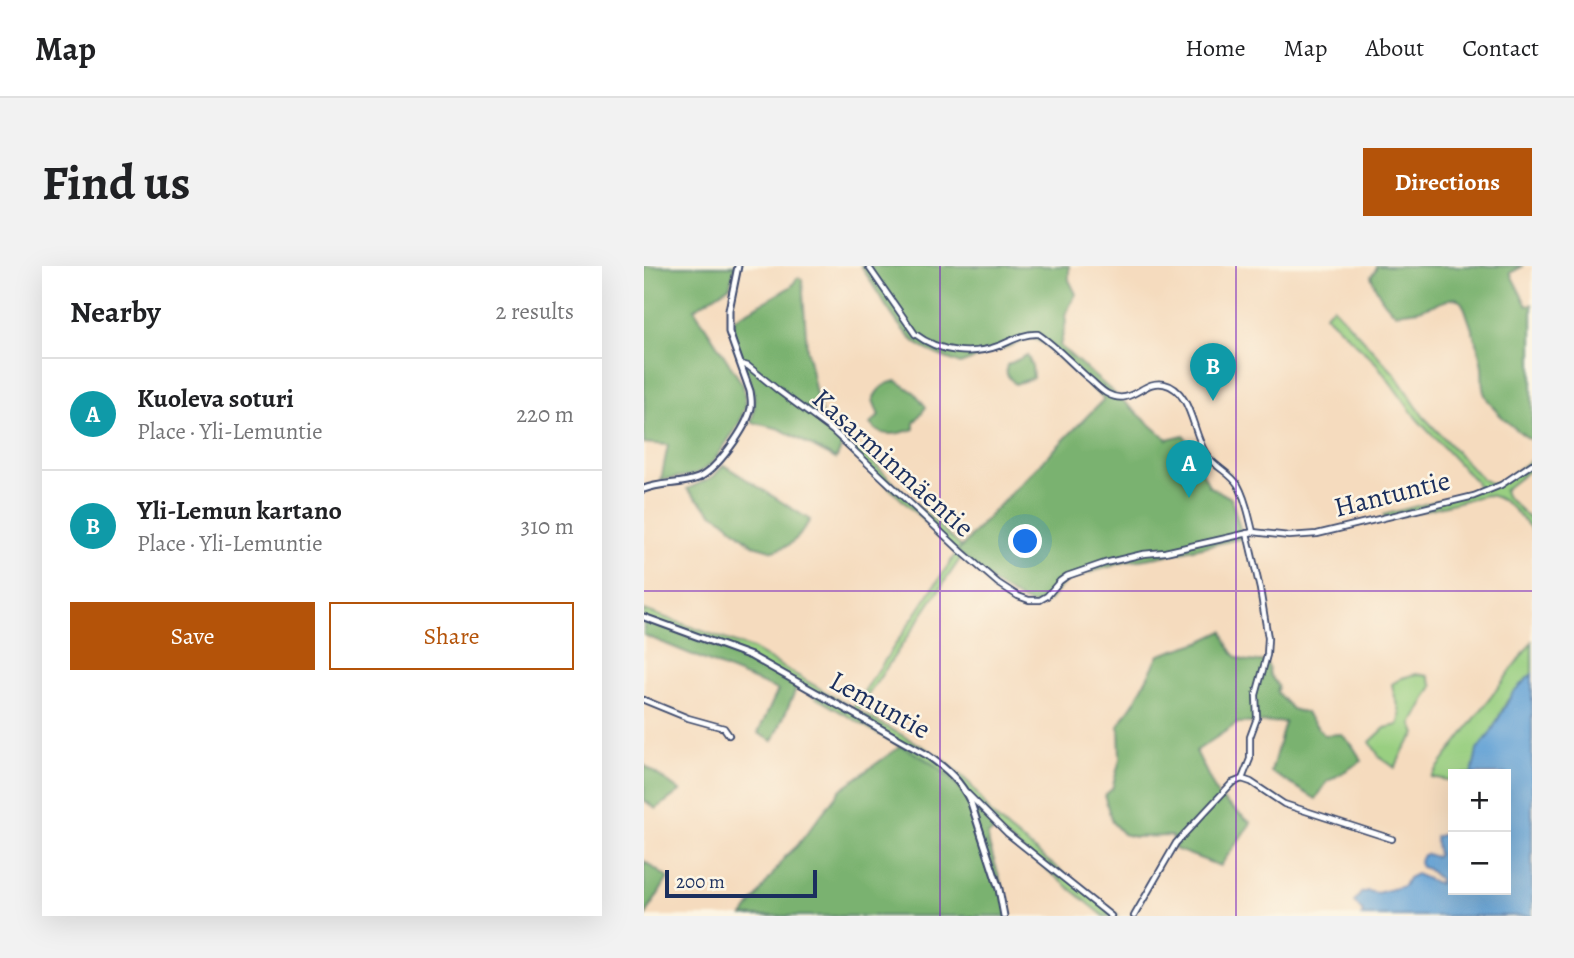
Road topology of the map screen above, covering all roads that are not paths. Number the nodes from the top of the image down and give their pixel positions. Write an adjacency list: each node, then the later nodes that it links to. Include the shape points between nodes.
1 (738, 266): 3 (street, via 729,332)
2 (868, 266): 6 (street, via 915,334 936,347 961,352 987,350 1038,334 1109,394 1124,398 1152,385 1168,385 1187,408 1206,454 1240,488)
3 (741, 365): 5 (street, via 751,409 716,466 693,480); 6 (street, Kasarminmäentie, via 833,431 998,583 1029,600 1047,596 1067,576 1105,563)
4 (1532, 464): 6 (street, Hantuntie, via 1474,496 1317,534)
5 (644, 489)
6 (1250, 533): 10 (street, via 1268,638 1256,695 1250,760)
7 (644, 617): 11 (street, Lemuntie, via 751,656 927,755)
8 (644, 700): 9 (street, via 723,728)
9 (729, 735)
10 (1242, 779): 12 (street, via 1284,804); 15 (street, via 1232,783 1182,836)
11 (966, 791): 13 (street, Lemuntie); 14 (street, via 1007,833)
12 (1392, 839)
13 (1004, 916)
14 (1111, 916)
15 (1133, 916)

